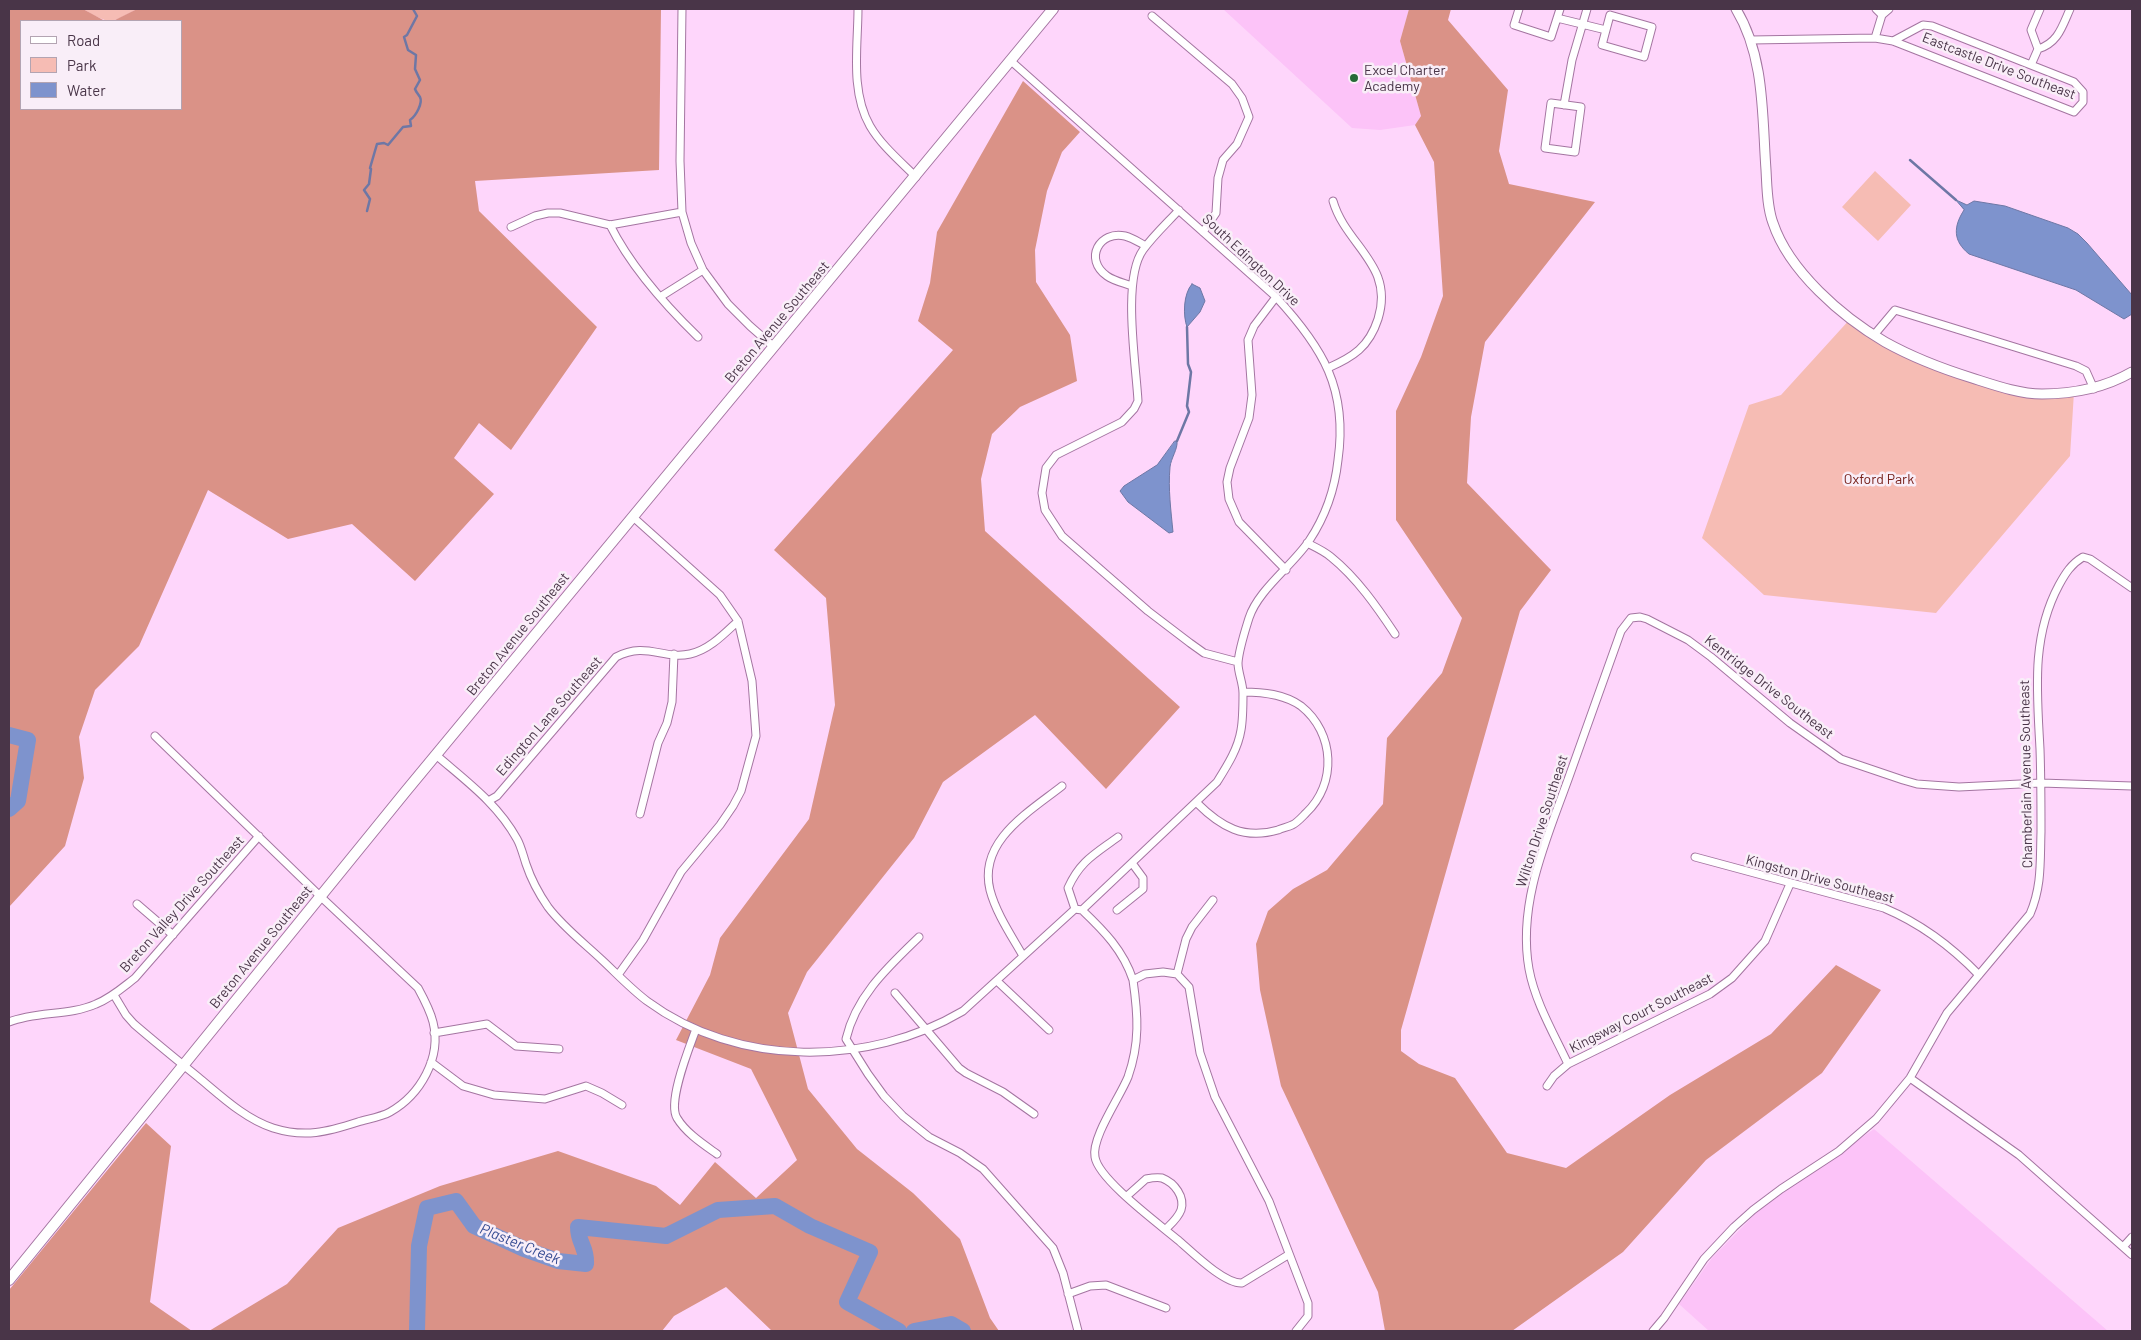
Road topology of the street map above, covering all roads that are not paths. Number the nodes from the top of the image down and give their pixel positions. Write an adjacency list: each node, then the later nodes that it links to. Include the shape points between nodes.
1 (682, 9): 27 (street)
2 (858, 9): 24 (street, via 860,104 870,126 890,152)
3 (1053, 9): 21 (main road, Breton Avenue Southeast)
4 (1519, 9): 14 (street, via 1514,25 1551,37)
5 (1560, 9): 14 (street)
6 (1587, 9): 15 (street)
7 (1736, 9): 18 (street)
8 (1876, 9): 13 (street)
9 (1889, 9): 13 (street)
10 (2040, 9): 20 (street, via 2031,30)
11 (2070, 9): 20 (street, via 2057,37)
12 (1152, 16): 30 (street, via 1232,84 1249,117 1237,144 1223,160 1218,178 1216,213)
13 (1882, 16): 17 (street)
14 (1557, 18): 15 (street)
15 (1581, 26): 16 (street); 23 (street)
16 (1606, 30): 16 (street, via 1610,15 1652,27 1644,57 1602,45)
17 (1875, 38): 18 (street, Eastcastle Drive Southeast); 19 (street, Eastcastle Drive Southeast)
18 (1751, 40): 36 (street, via 1758,63 1772,222 1788,255 1816,287)
19 (1893, 40): 22 (street, Eastcastle Drive Southeast, via 1923,25 1932,26); 22 (street, Eastcastle Drive Southeast, via 2074,112 2079,107 2084,96 2074,82)
20 (2038, 49): 22 (street, Eastcastle Drive Southeast)
21 (1010, 61): 24 (main road, Breton Avenue Southeast); 26 (street, South Edington Drive)
22 (2031, 65)
23 (1564, 105): 23 (street, via 1581,107 1575,152 1545,148 1551,104)
24 (916, 177): 38 (main road, Breton Avenue Southeast)
25 (1332, 202): 39 (street, via 1340,219 1376,270 1382,301 1368,342 1351,358)
26 (1179, 210): 30 (street, South Edington Drive); 31 (street)
27 (682, 212): 28 (street); 32 (street)
28 (610, 225): 29 (street, via 548,213); 34 (street)
29 (511, 227)
30 (1203, 232): 35 (street, South Edington Drive)
31 (1146, 246): 33 (street); 33 (street, via 1116,235 1098,246 1094,254 1096,265 1107,276)
32 (703, 270): 34 (street); 38 (street, via 728,304)
33 (1132, 286): 50 (street, via 1138,401 1122,422 1050,461 1042,493 1045,510 1062,536 1148,611 1204,653)
34 (660, 297): 37 (street)
35 (1276, 297): 39 (street, South Edington Drive, via 1301,324); 44 (street, via 1254,326 1248,340 1252,395 1249,418 1227,482 1228,499 1239,522)
36 (1874, 335): 41 (street, via 1941,368 1997,386 2040,394); 41 (street, via 1895,310 2076,366 2086,371)
37 (698, 338)
38 (774, 347): 42 (main road, Breton Avenue Southeast)
39 (1328, 368): 43 (street, South Edington Drive, via 1339,401 1342,435 1336,476 1323,516)
40 (2132, 372): 41 (street)
41 (2094, 388)
42 (633, 517): 47 (street, via 720,595); 53 (main road, Breton Avenue Southeast)
43 (1307, 543): 44 (street, South Edington Drive); 48 (street, via 1330,556 1351,576)
44 (1286, 570): 50 (street, South Edington Drive, via 1268,587 1249,616)
45 (2132, 588): 54 (street, Chamberlain Avenue Southeast, via 2083,557 2067,570 2046,614 2037,660)
46 (1631, 618): 54 (street, Kentridge Drive Southeast, via 1647,619 1688,640 1790,723 1841,759 1918,784 1959,787); 88 (street, Wilton Drive Southeast, via 1621,631 1530,892 1526,930 1529,968 1535,992)
47 (738, 621): 49 (street, Edington Lane Southeast, via 700,651 688,655); 74 (street, via 752,681 756,736 741,790 720,825 681,872 643,940)
48 (1395, 634)
49 (674, 654): 57 (street, Edington Lane Southeast, via 637,650 616,657 497,796); 59 (street, via 672,702)
50 (1238, 662): 51 (street, South Edington Drive)
51 (1243, 692): 58 (street, South Edington Drive, via 1241,731 1230,762 1218,782); 58 (street, via 1266,692 1301,706 1320,727 1329,756 1326,783 1315,804 1294,825 1268,833 1250,834 1225,826)
52 (154, 736): 60 (street)
53 (436, 755): 57 (street, South Edington Drive); 65 (main road, Breton Avenue Southeast)
54 (2042, 783): 56 (street, Kentridge Drive Southeast); 75 (street, Chamberlain Avenue Southeast, via 2038,896 2020,928)
55 (1062, 786): 72 (street, via 1014,825 998,843 991,858 990,890)
56 (2132, 786)
57 (490, 800): 74 (street, South Edington Drive, via 518,841 537,890 549,908)
58 (1197, 803): 63 (street, South Edington Drive)
59 (640, 814)
60 (259, 836): 65 (street); 70 (street, Breton Valley Drive Southeast)
61 (1118, 837): 68 (street, via 1082,864 1074,874 1068,888)
62 (1695, 858): 64 (street, Kingston Drive Southeast)
63 (1132, 863): 68 (street, South Edington Drive); 69 (street, via 1142,878 1143,889)
64 (1790, 884): 75 (street, Kingston Drive Southeast, via 1884,908 1906,917 1928,930); 88 (street, Kingsway Court Southeast, via 1764,941 1732,978 1710,994)
65 (320, 896): 84 (street, via 418,988 427,1004); 89 (main road, Breton Avenue Southeast)
66 (1214, 900): 73 (street, via 1186,939)
67 (138, 904): 70 (street)
68 (1078, 909): 72 (street, South Edington Drive); 77 (street, via 1109,936 1128,965)
69 (1117, 910)
70 (173, 935): 79 (street, Breton Valley Drive Southeast, via 135,978)
71 (919, 937): 86 (street, via 869,990 856,1010 846,1039)
72 (1022, 956): 76 (street, South Edington Drive)
73 (1177, 974): 77 (street, via 1145,974); 99 (street, via 1189,987 1200,1053 1215,1097 1269,1201)
74 (618, 975): 81 (street, South Edington Drive, via 647,1001)
75 (1979, 975): 90 (street, Chamberlain Avenue Southeast, via 1948,1013)
76 (997, 980): 82 (street, South Edington Drive, via 963,1011); 83 (street)
77 (1133, 980): 95 (street, via 1138,1025 1129,1075 1095,1148 1098,1166)
78 (895, 993): 82 (street)
79 (114, 995): 80 (street, Breton Valley Drive Southeast, via 95,1005); 89 (street, via 134,1024)
80 (9, 1022)
81 (696, 1029): 86 (street, South Edington Drive, via 772,1050 818,1053); 94 (street, via 679,1079 674,1111 696,1138)
82 (926, 1029): 86 (street, South Edington Drive, via 876,1046); 93 (street, via 966,1074 1003,1092)
83 (1049, 1030)
84 (434, 1033): 85 (street, via 487,1024 516,1046); 87 (street)
85 (559, 1049)
86 (854, 1049): 102 (street, via 884,1096 903,1116 929,1137 978,1165 1035,1227 1053,1248)
87 (430, 1062): 89 (street, via 424,1082 410,1098 389,1112 311,1134 272,1128 250,1117); 92 (street, via 463,1086 494,1095 545,1099 586,1086)
88 (1568, 1064): 91 (street, Kingsway Court Southeast)
89 (183, 1065): 101 (main road, Breton Avenue Southeast)
90 (1910, 1078): 98 (street, via 2018,1155); 106 (street, Chamberlain Avenue Southeast, via 1858,1136 1753,1210 1724,1236)
91 (1547, 1086)
92 (622, 1105)
93 (1034, 1114)
94 (717, 1154)
95 (1127, 1196): 96 (street); 96 (street, via 1146,1179 1162,1178 1172,1185 1180,1194 1181,1209)
96 (1166, 1229): 99 (street, via 1236,1284)
97 (2132, 1237): 98 (street)
98 (2123, 1247): 100 (street)
99 (1288, 1255): 105 (street, via 1308,1303 1308,1316)
100 (2132, 1255)
101 (9, 1280)
102 (1068, 1294): 103 (street, via 1090,1286 1106,1285); 104 (street)
103 (1166, 1308)
104 (1078, 1331)
105 (1296, 1331)
106 (1653, 1331)

